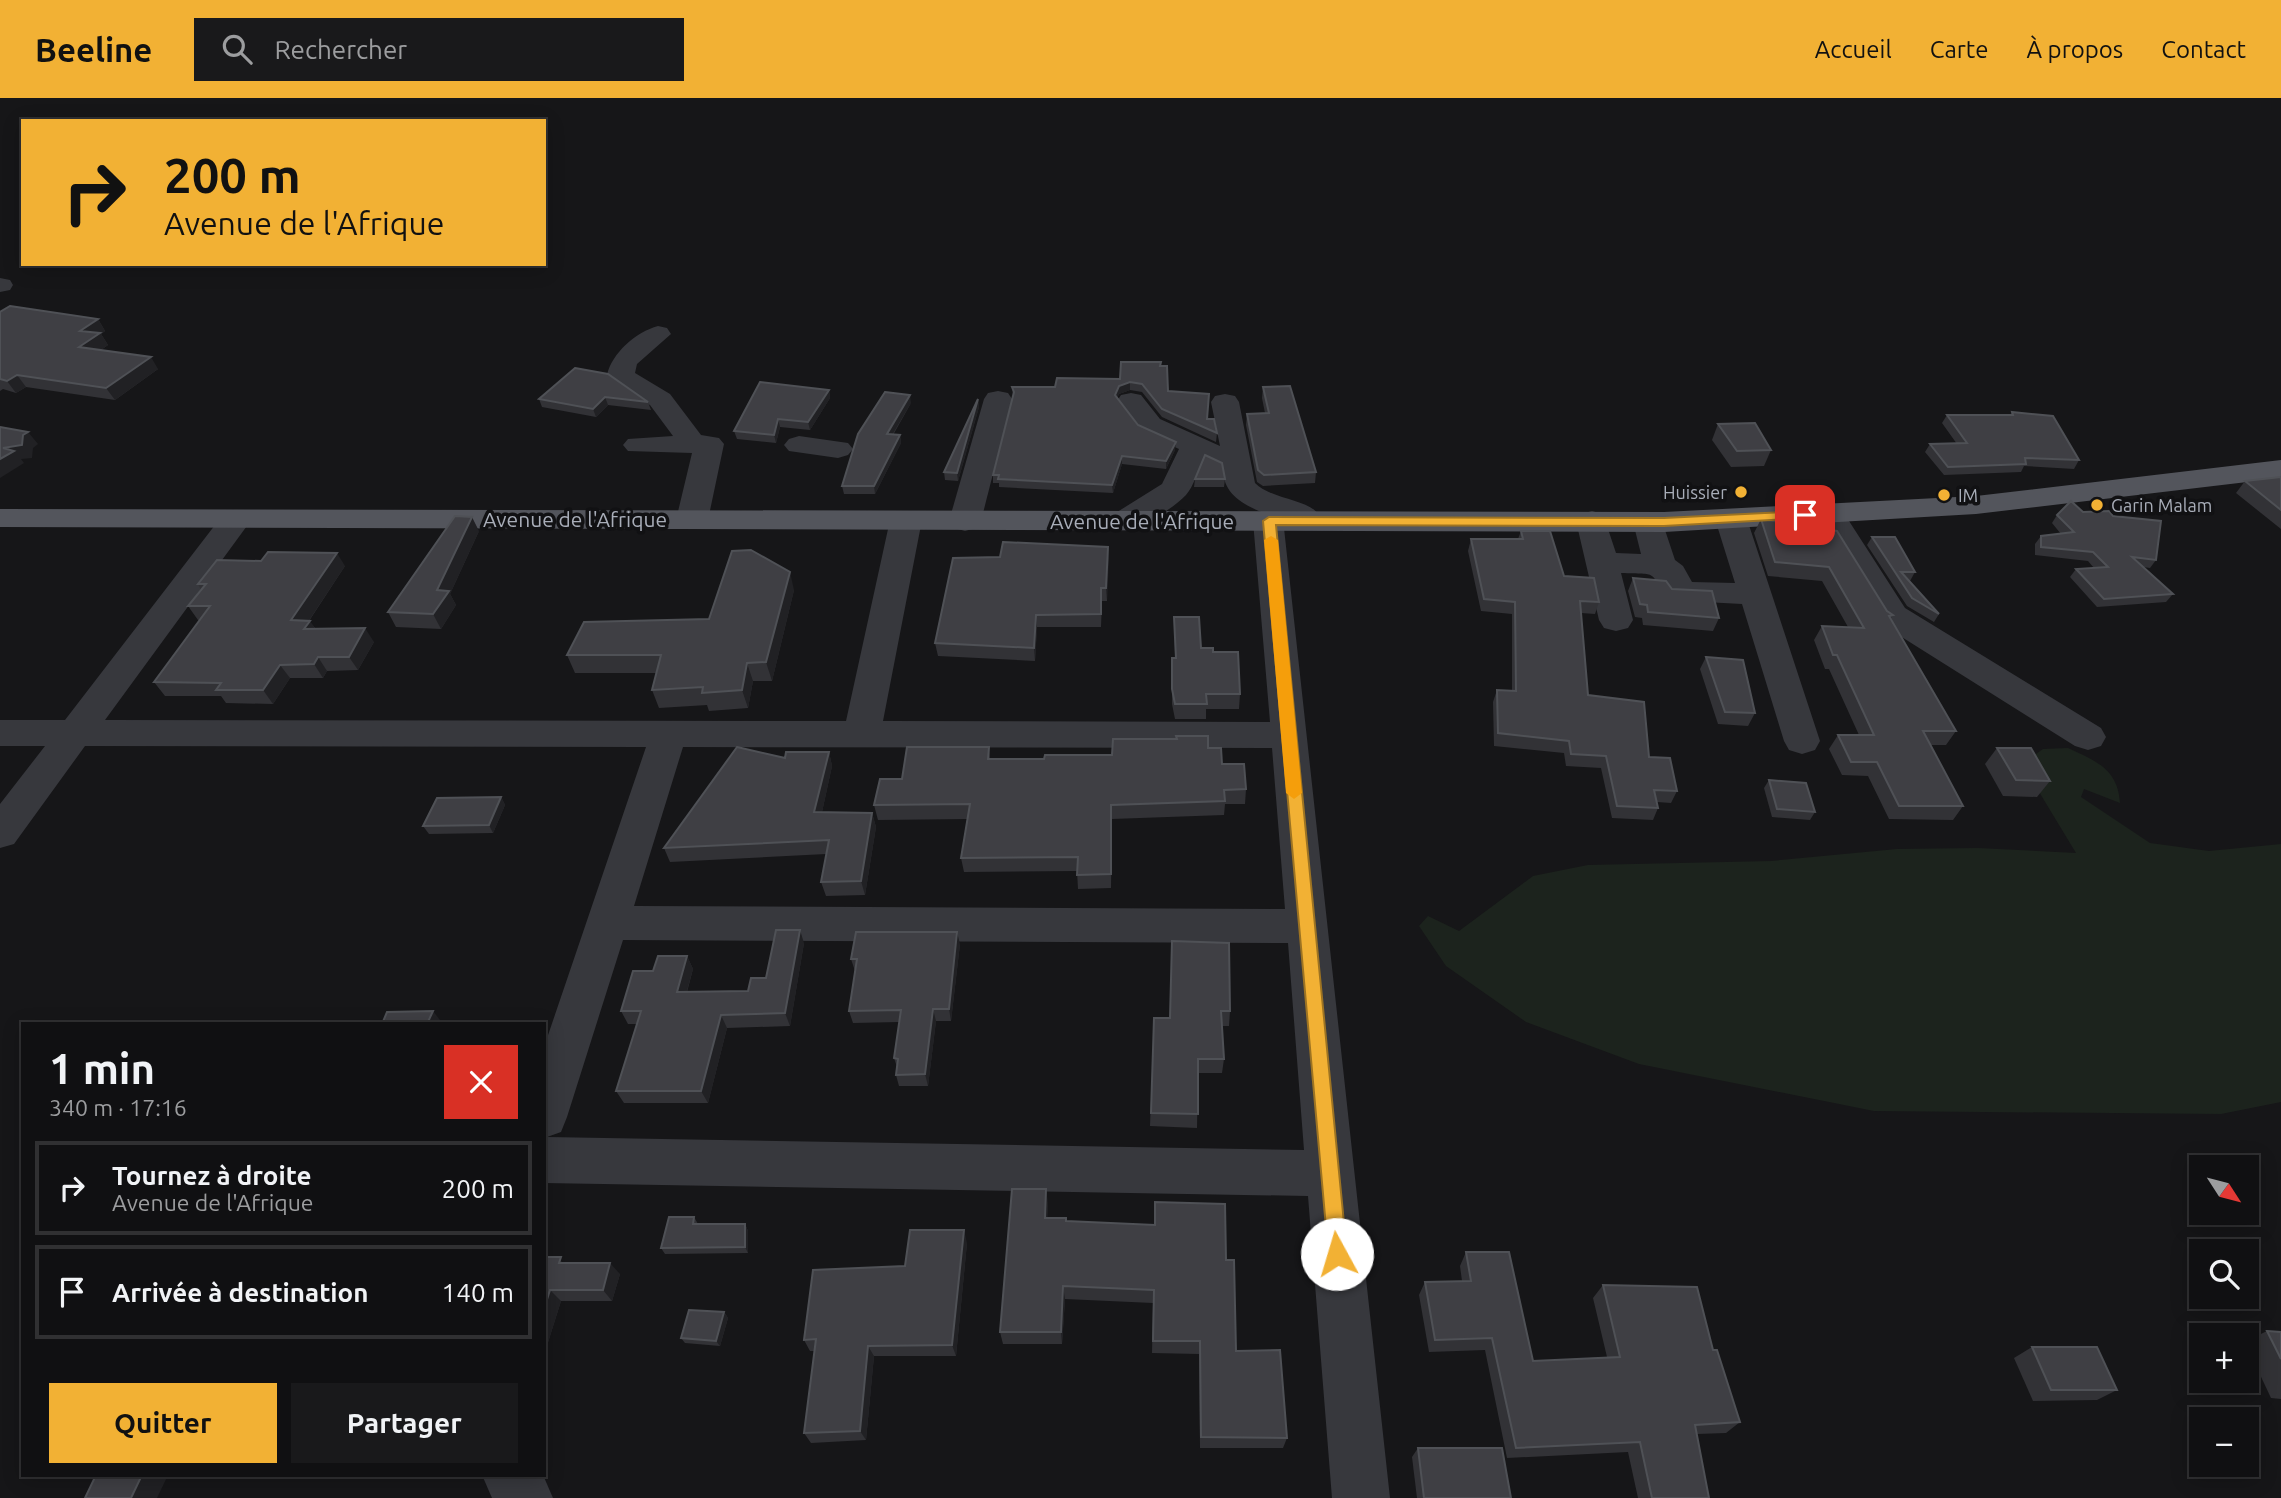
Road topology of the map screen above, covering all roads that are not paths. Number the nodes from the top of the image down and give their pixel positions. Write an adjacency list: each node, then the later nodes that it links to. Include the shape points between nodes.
1 (658, 334): 5 (street, via 624,361 621,374 629,384 654,395)
2 (998, 399): 18 (street)
3 (1131, 401): 7 (street, via 1150,425)
4 (1224, 402): 10 (street)
5 (692, 444): 6 (street); 16 (street, via 709,444)
6 (638, 445)
7 (1195, 445): 10 (street); 19 (street, via 1175,489)
8 (799, 446): 9 (street)
9 (838, 449)
10 (1239, 465): 21 (street, via 1236,473 1244,491 1274,506)
11 (2281, 469): 12 (main road, Avenue de l'Afrique, via 2024,500)
12 (1829, 514): 15 (main road, Avenue de l'Afrique); 33 (street, via 1893,616)
13 (0, 518): 14 (main road, Avenue de l'Afrique)
14 (236, 519): 16 (main road, Avenue de l'Afrique); 29 (street)
15 (1731, 519): 23 (main road, Avenue de l'Afrique); 26 (street)
16 (692, 520): 17 (main road, Avenue de l'Afrique)
17 (906, 520): 18 (main road, Avenue de l'Afrique); 31 (street)
18 (965, 521): 19 (main road, Avenue de l'Afrique)
19 (1125, 521): 20 (main road, Avenue de l'Afrique)
20 (1269, 521): 21 (main road, Avenue de l'Afrique); 32 (street)
21 (1326, 521): 22 (main road, Avenue de l'Afrique)
22 (1592, 521): 23 (main road, Avenue de l'Afrique); 24 (street)
23 (1649, 522): 25 (street)
24 (1602, 562): 25 (street); 27 (street)
25 (1660, 565): 26 (street, via 1672,573 1679,592)
26 (1753, 594): 34 (street)
27 (1616, 620)
28 (0, 733): 29 (street)
29 (75, 733): 30 (street); 35 (street)
30 (669, 734): 31 (street); 36 (street)
31 (862, 734): 32 (street)
32 (1289, 734): 37 (street)
33 (2088, 737)
34 (1802, 740)
35 (0, 833)
36 (607, 923): 37 (street); 38 (street)
37 (1306, 926): 40 (street)
38 (546, 1111)
39 (546, 1160): 40 (street)
40 (1329, 1173): 43 (street)
41 (511, 1477): 42 (street)
42 (524, 1498)
43 (1361, 1498)

